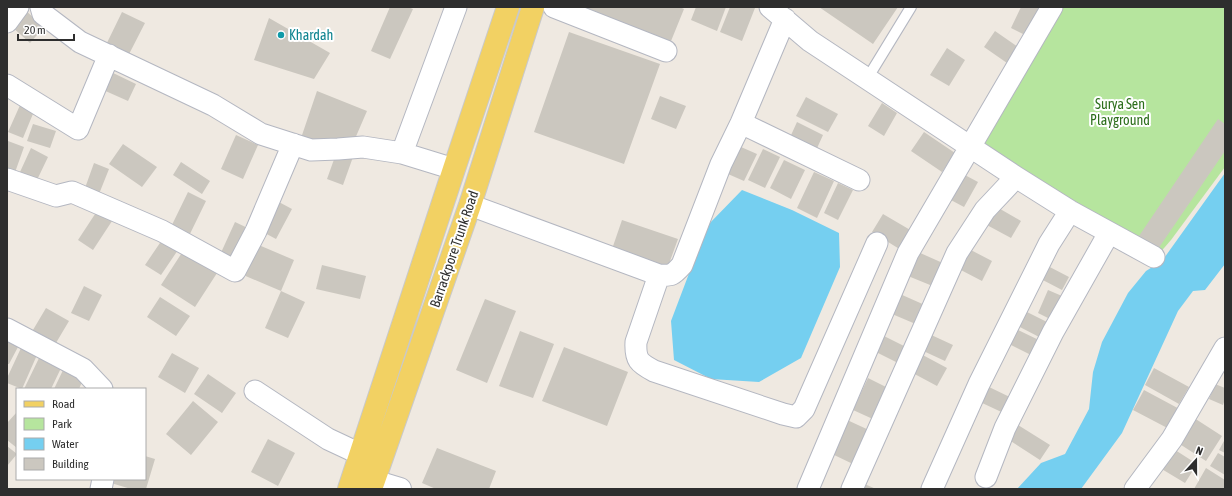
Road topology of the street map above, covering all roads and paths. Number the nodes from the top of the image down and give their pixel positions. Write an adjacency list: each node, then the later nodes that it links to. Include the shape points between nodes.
1 (18, 7): 10 (street)
2 (41, 7): 12 (street, via 44,14 80,42)
3 (456, 7): 18 (street)
4 (508, 7): 19 (main road, Barrackpore Trunk Road)
5 (533, 7): 23 (main road, Barrackpore Trunk Road)
6 (554, 7): 11 (street)
7 (911, 7): 13 (lane)
8 (1052, 7): 17 (street)
9 (778, 13): 13 (street, via 810,41); 15 (street)
10 (7, 22)
11 (666, 51)
12 (109, 55): 14 (street, via 78,129); 16 (street, via 213,105 261,134)
13 (867, 79): 17 (street)
14 (7, 85)
15 (741, 123): 22 (street); 28 (street, via 721,164 682,265 670,276)
16 (293, 144): 18 (street, via 311,150 363,147); 21 (street, via 236,271 162,231 72,192 56,196)
17 (971, 147): 20 (street); 37 (street, via 908,253)
18 (402, 153): 19 (street)
19 (454, 170): 33 (main road, Barrackpore Trunk Road)
20 (1016, 178): 24 (street); 38 (street, via 985,210 957,253)
21 (7, 179)
22 (859, 180)
23 (470, 205): 28 (street); 35 (main road, Barrackpore Trunk Road)
24 (1070, 211): 25 (street); 39 (street, via 1049,244 979,384)
25 (1109, 233): 27 (street); 34 (street, via 1053,332 1005,428)
26 (877, 243): 28 (street, via 804,409 796,417 654,371 641,364 635,353 636,342)
27 (1154, 257)
28 (658, 275)
29 (7, 329): 31 (street, via 84,369)
30 (1225, 348): 40 (street, via 1172,439)
31 (101, 388)
32 (255, 391): 33 (street, via 328,439)
33 (360, 454): 35 (main road, Barrackpore Trunk Road)
34 (986, 478)
35 (362, 484): 36 (street)
36 (400, 489)
37 (808, 489)
38 (852, 489)
39 (932, 489)
40 (1135, 489)

